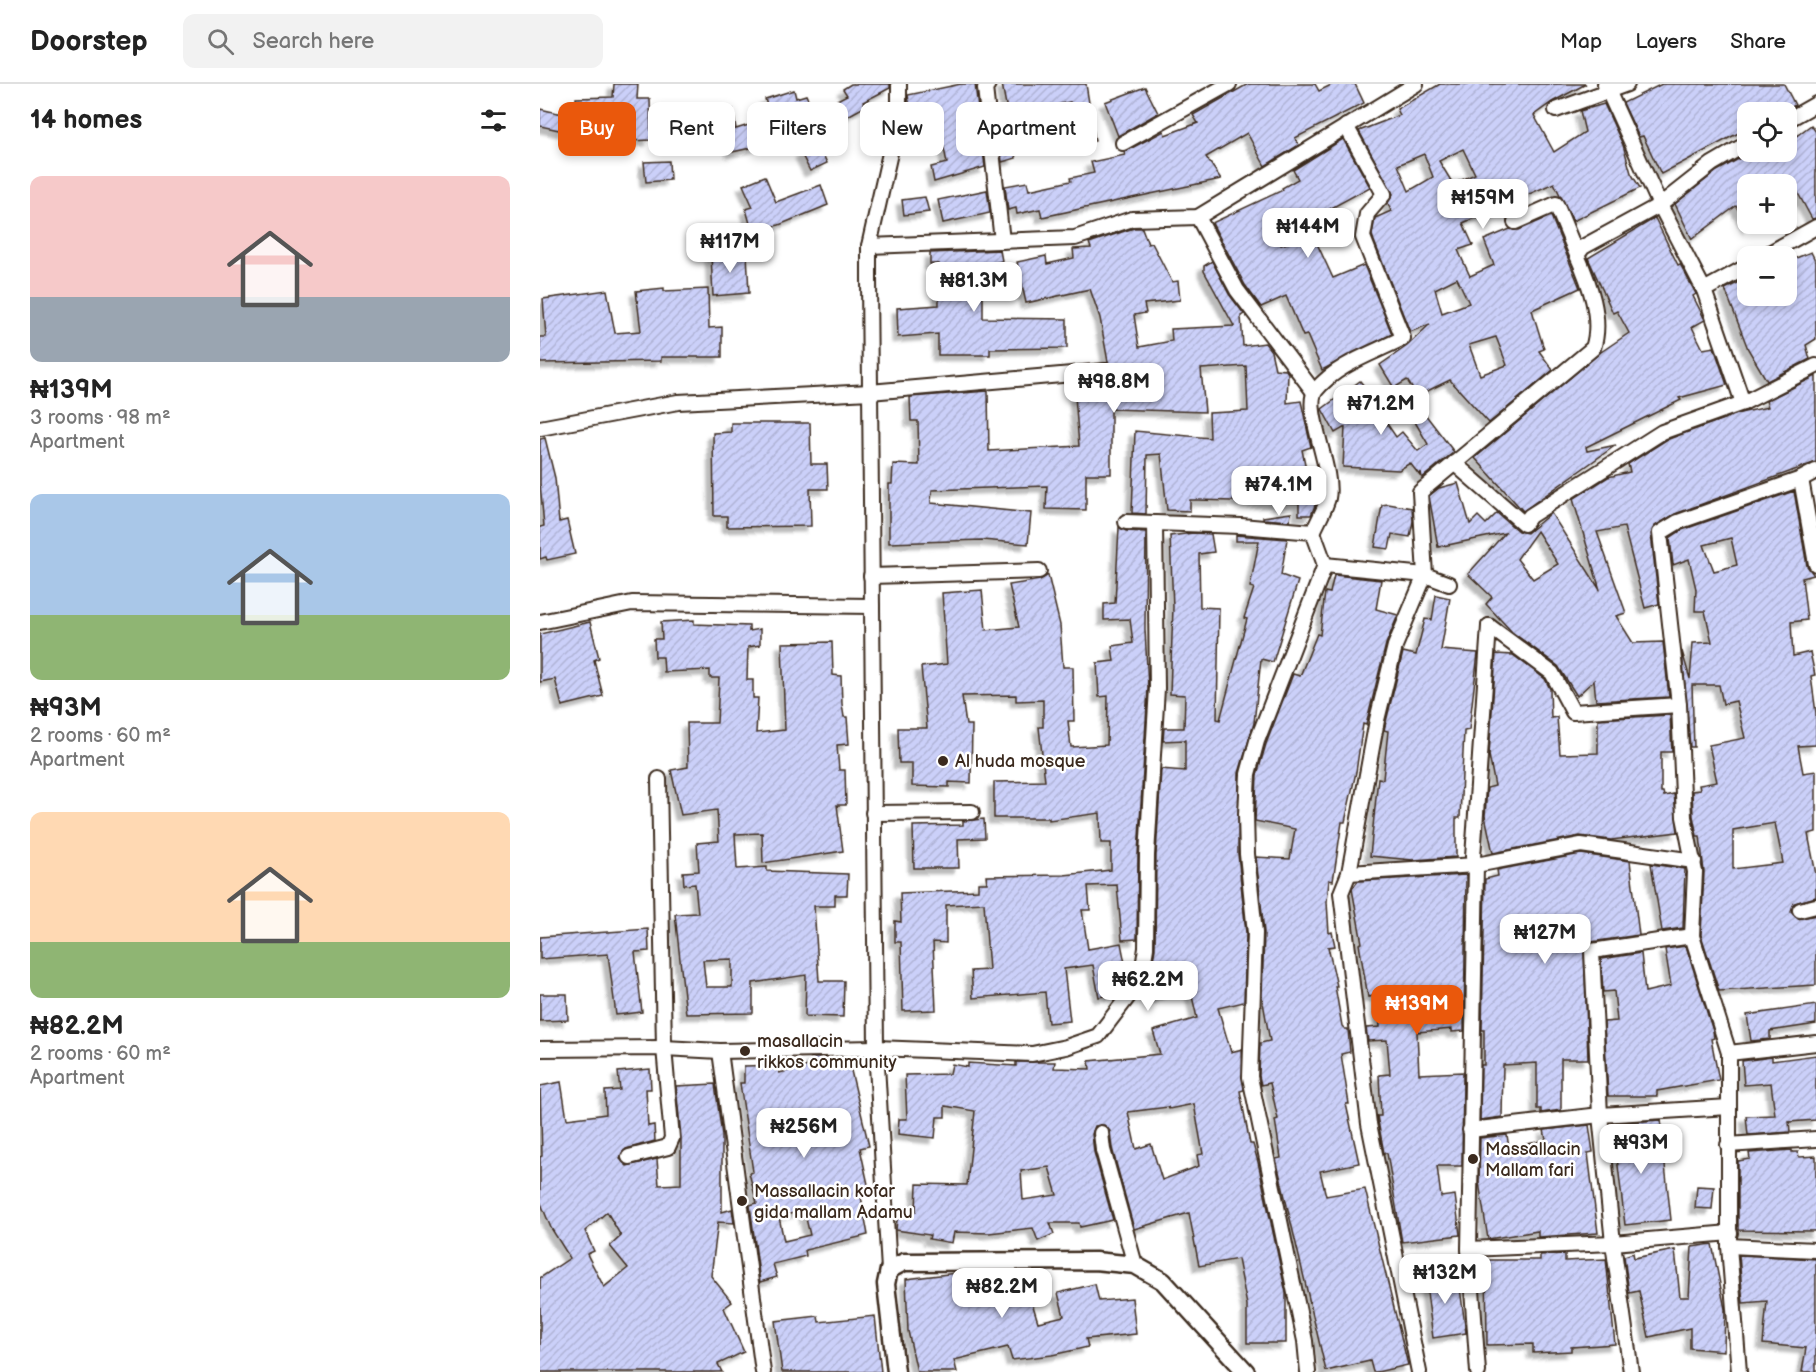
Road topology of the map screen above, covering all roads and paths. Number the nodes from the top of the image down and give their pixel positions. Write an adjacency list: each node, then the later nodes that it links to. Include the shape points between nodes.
1 (899, 84): 19 (street, via 899,113)
2 (988, 84): 18 (street, via 985,88)
3 (1229, 84): 7 (street)
4 (1416, 84): 11 (street)
5 (1627, 84): 6 (street)
6 (1607, 88): 9 (street); 14 (street)
7 (1203, 90): 12 (street)
8 (1816, 104): 10 (street)
9 (1556, 110)
10 (1797, 115)
11 (1346, 126): 15 (street); 27 (street, via 1384,194 1367,214 1363,237 1403,339 1335,372)
12 (1123, 143)
13 (1737, 149): 14 (street)
14 (1660, 205): 21 (street, via 1583,247); 23 (street)
15 (1198, 217): 18 (street, via 1132,219 1075,238); 27 (street, via 1237,290)
16 (1515, 222): 21 (street, via 1556,204)
17 (1816, 227): 20 (street)
18 (1002, 241): 19 (street)
19 (869, 246): 26 (street)
20 (1782, 246)
21 (1577, 255): 30 (street, via 1590,285 1596,338 1593,348)
22 (1737, 272): 23 (street)
23 (1704, 290): 28 (street)
24 (1816, 366): 28 (street)
25 (1106, 370): 26 (street)
26 (870, 392): 29 (street, via 678,402); 40 (street)
27 (1314, 392): 35 (street, via 1312,414 1324,449 1328,497)
28 (1743, 403): 30 (street, via 1662,432 1530,516 1524,524)
29 (540, 428)
30 (1454, 464): 39 (street, via 1420,492)
31 (1816, 471): 32 (street)
32 (1801, 479): 36 (street); 44 (street, via 1678,522 1660,533)
33 (1126, 522): 34 (street)
34 (1155, 523): 35 (street); 56 (street, via 1157,688 1146,948 1143,967 1130,994 1098,1036 1066,1047 1032,1054)
35 (1313, 532): 37 (street)
36 (1816, 564)
37 (1325, 565): 39 (street); 76 (street, via 1257,741 1248,774 1246,814 1255,933 1250,1077 1305,1341)
38 (1039, 571): 40 (street)
39 (1425, 575): 41 (street); 50 (street, via 1395,646)
40 (871, 576): 42 (street)
41 (1449, 584)
42 (872, 606): 43 (street, via 632,603); 47 (street)
43 (540, 622)
44 (1679, 705): 48 (street, via 1684,817); 49 (street, via 1573,712 1552,673 1489,626 1473,857)
45 (659, 779): 55 (street)
46 (972, 812): 47 (street)
47 (873, 813): 56 (street)
48 (1694, 861): 49 (street, via 1581,846); 53 (street)
49 (1476, 865): 50 (street); 62 (street)
50 (1349, 873): 77 (street, via 1341,893 1342,913 1369,1124)
51 (1816, 906): 52 (street)
52 (1800, 910)
53 (1692, 936): 59 (street); 61 (street, via 1592,951)
54 (1816, 1042): 59 (street)
55 (664, 1048): 57 (street); 58 (street); 66 (street, via 672,1138 668,1147)
56 (876, 1048): 58 (street); 72 (street)
57 (540, 1049)
58 (720, 1051): 73 (street)
59 (1730, 1053): 60 (street)
60 (1729, 1107): 61 (street); 65 (street)
61 (1600, 1115): 62 (street); 68 (street)
62 (1470, 1131): 69 (street)
63 (1101, 1133): 71 (street, via 1102,1150)
64 (1816, 1139): 65 (street)
65 (1728, 1145): 67 (street)
66 (629, 1156)
67 (1729, 1240): 68 (street); 70 (street); 80 (street)
68 (1613, 1243): 69 (street); 79 (street)
69 (1469, 1249): 78 (street)
70 (1816, 1250)
71 (1135, 1265): 72 (street, via 1095,1261 904,1262); 75 (street, via 1163,1281)
72 (889, 1270): 74 (street, via 886,1284)
73 (763, 1372)
74 (896, 1372)
75 (1246, 1372)
76 (1308, 1372)
77 (1419, 1372)
78 (1478, 1372)
79 (1631, 1372)
80 (1739, 1372)

